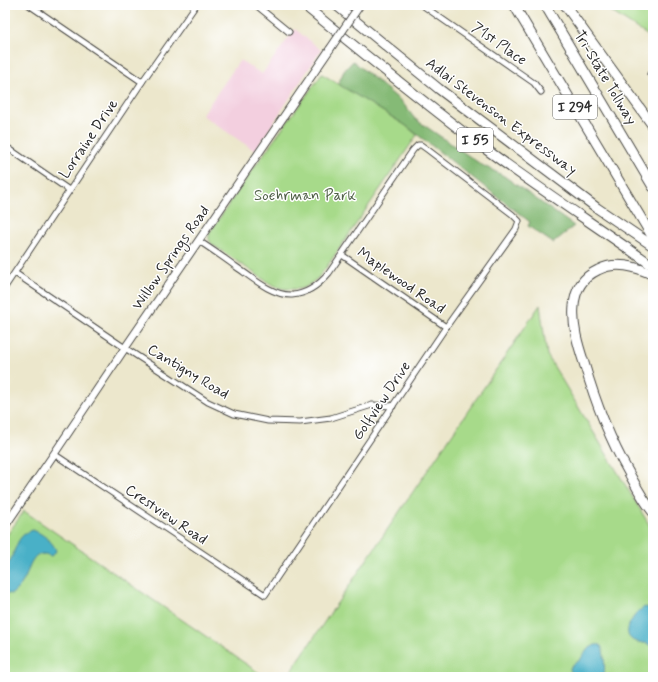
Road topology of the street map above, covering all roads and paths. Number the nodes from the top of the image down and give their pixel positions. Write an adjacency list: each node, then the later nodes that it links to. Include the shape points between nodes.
1 (28, 5): 12 (street)
2 (196, 5): 12 (street, Lorraine Drive)
3 (256, 5): 11 (street)
4 (304, 5): 22 (highway, I 55, via 486,150)
5 (336, 5): 20 (highway, Adlai Stevenson Expressway / I 55, via 439,89 597,208)
6 (360, 5): 19 (main road, Willow Springs Road, bridge)
7 (422, 5): 13 (street, 71st Place, via 534,83)
8 (514, 5): 18 (highway, I 294)
9 (546, 5): 16 (highway, Tri-State Tollway / I 294)
10 (565, 5): 14 (highway)
11 (288, 32)
12 (142, 82): 17 (street, Lorraine Drive)
13 (541, 92)
14 (653, 126)
15 (5, 146): 17 (street)
16 (653, 187)
17 (69, 190): 23 (street, Lorraine Drive)
18 (653, 238)
19 (199, 241): 21 (street, via 268,288 291,295 314,288 329,274); 27 (main road, Willow Springs Road)
20 (653, 246)
21 (342, 255): 26 (street, Maplewood Road); 26 (street, Golfview Drive, via 413,150 421,145 519,221 516,229)
22 (653, 266)
23 (15, 273): 25 (street, Lorraine Drive); 27 (street, Cantigny Road)
24 (653, 275): 30 (highway, via 628,266 602,267 581,284 576,293 573,316 580,349 603,419 625,466)
25 (5, 287)
26 (446, 327): 28 (street, Golfview Drive)
27 (125, 348): 28 (street, Cantigny Road, via 208,402 234,414 268,421 300,422 331,418 372,405); 29 (main road, Willow Springs Road)
28 (393, 406): 32 (street, Golfview Drive)
29 (54, 454): 31 (main road, Willow Springs Road); 32 (street, Crestview Road)
30 (653, 512)
31 (5, 526)
32 (265, 595)

